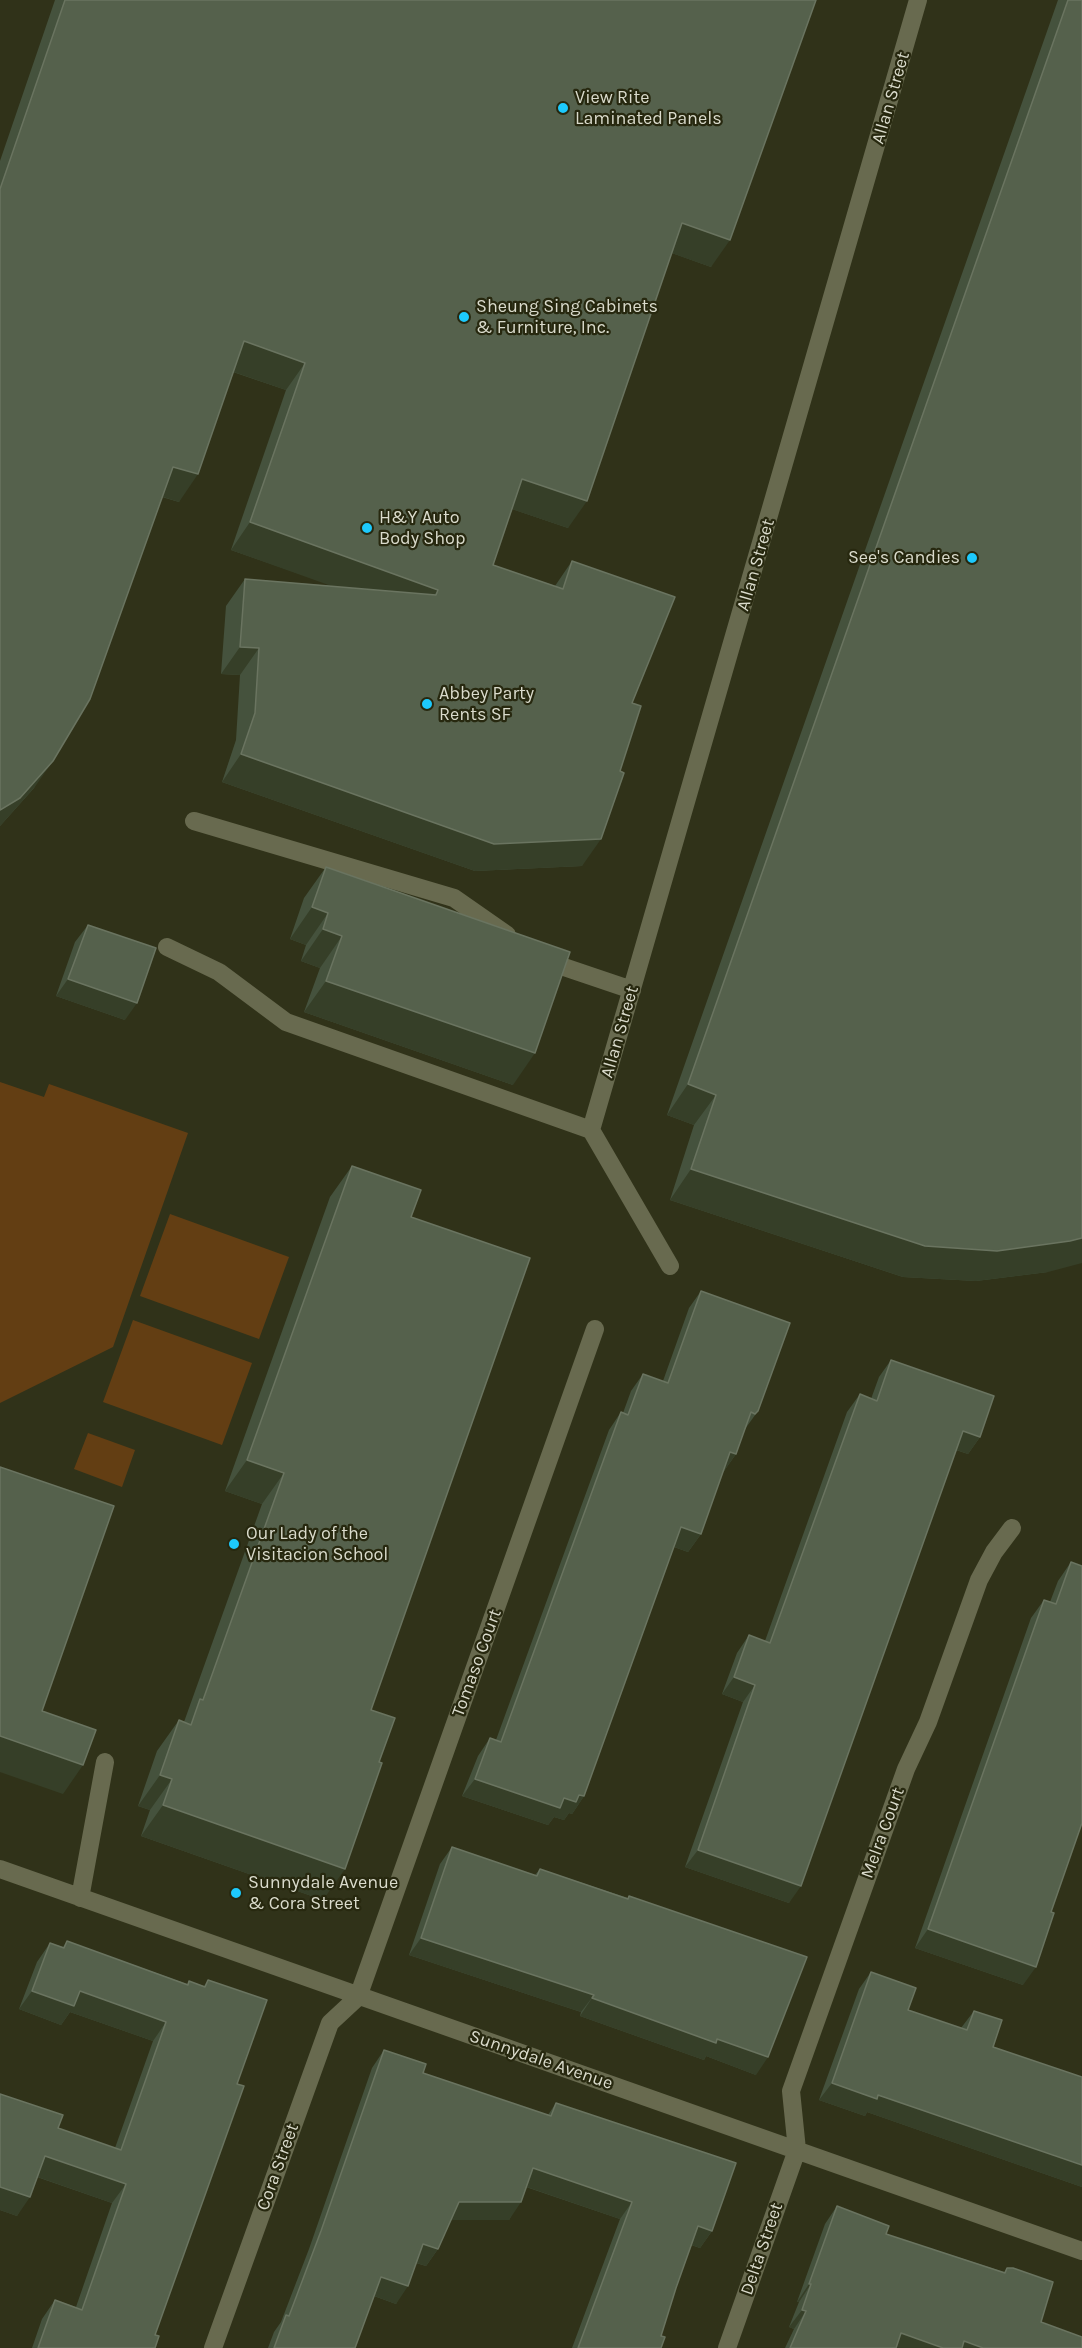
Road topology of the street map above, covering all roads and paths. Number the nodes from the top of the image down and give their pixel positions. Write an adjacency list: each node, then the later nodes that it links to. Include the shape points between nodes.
1 (918, 0): 4 (street, Allan Street)
2 (194, 821): 4 (street, via 454,898 493,927 561,966)
3 (167, 946): 5 (street, via 219,972 286,1022)
4 (632, 990): 5 (street, Allan Street)
5 (591, 1130): 6 (street)
6 (670, 1266)
7 (596, 1329): 12 (street, Tomaso Court)
8 (1012, 1528): 13 (street, Melra Court, via 979,1580 928,1722 906,1768 791,2091)
9 (105, 1762): 11 (street)
10 (0, 1869): 11 (street, Sunnydale Avenue)
11 (80, 1898): 12 (street, Sunnydale Avenue)
12 (358, 1997): 13 (street, Sunnydale Avenue); 15 (street, Cora Street, via 330,2023)
13 (796, 2150): 14 (street, Sunnydale Avenue); 16 (street, Delta Street)
14 (1082, 2251)
15 (213, 2348)
16 (727, 2348)

